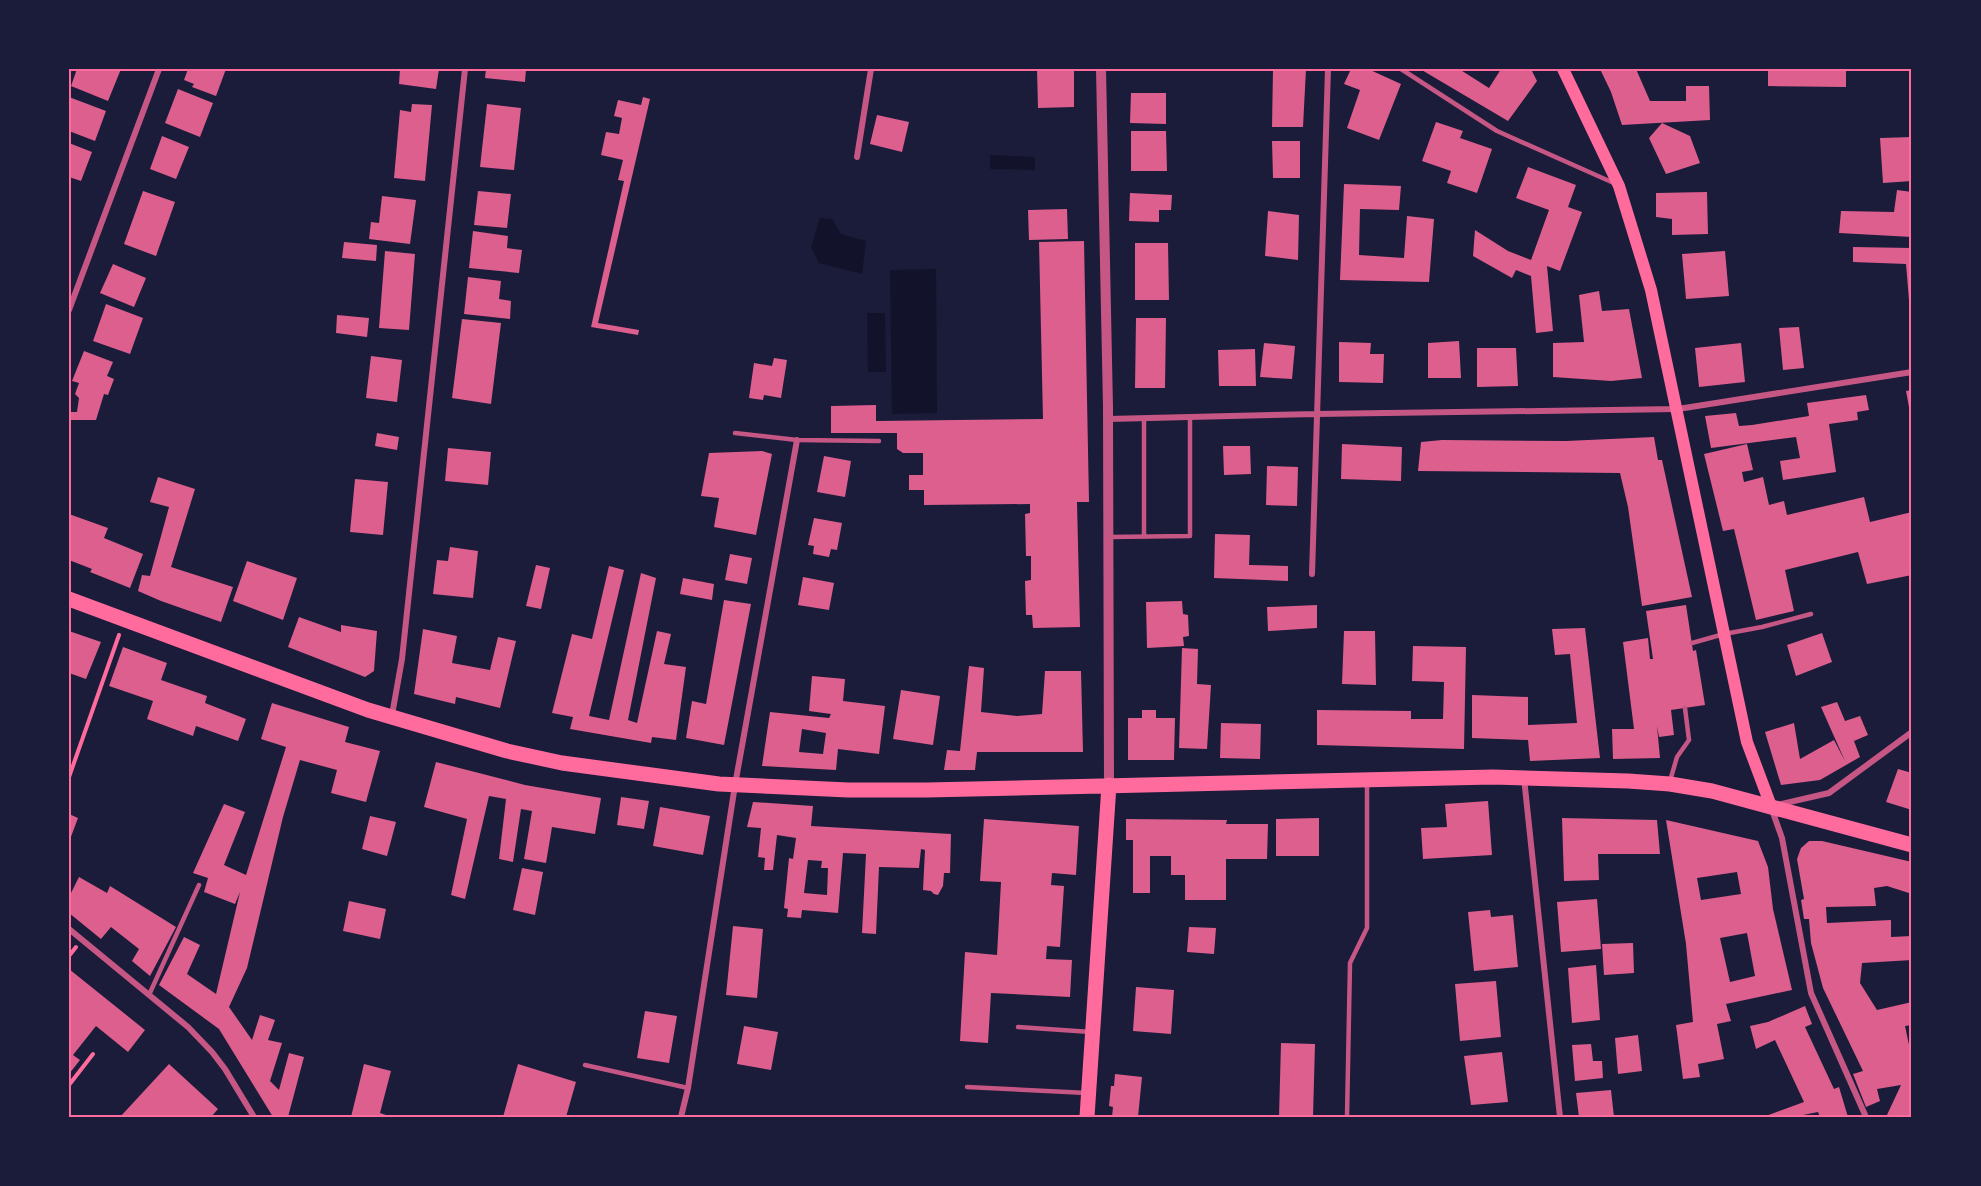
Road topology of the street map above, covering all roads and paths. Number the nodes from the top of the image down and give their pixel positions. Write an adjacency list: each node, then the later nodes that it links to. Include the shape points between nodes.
1 (159, 69): 10 (street)
2 (465, 69): 29 (street, via 402,659)
3 (871, 69): 8 (street)
4 (1101, 69): 16 (street)
5 (1328, 69): 13 (street)
6 (1401, 69): 9 (lane, via 1497,131)
7 (1563, 69): 9 (main road)
8 (856, 158)
9 (1618, 186): 12 (main road, via 1651,291)
10 (69, 310)
11 (1912, 372): 12 (street)
12 (1678, 409): 13 (street); 26 (main road)
13 (1316, 414): 15 (street); 22 (street)
14 (1144, 418): 15 (street); 16 (street); 21 (lane)
15 (1190, 418): 21 (lane, via 1190,536)
16 (1108, 419): 20 (street)
17 (735, 433): 18 (lane)
18 (797, 440): 19 (lane); 35 (street)
19 (879, 441)
20 (1109, 537): 21 (lane); 36 (street)
21 (1144, 537)
22 (1312, 574)
23 (69, 599): 25 (main road)
24 (1811, 614): 26 (lane)
25 (124, 620): 29 (main road); 31 (path)
26 (1724, 634): 27 (lane); 37 (main road, via 1747,742)
27 (1692, 643)
28 (1685, 708): 34 (lane, via 1689,740 1677,757)
29 (391, 717): 35 (main road, via 562,763)
30 (1912, 732): 37 (street, via 1829,793)
31 (69, 777)
32 (1524, 778): 33 (main road); 34 (main road); 54 (street)
33 (1367, 780): 36 (main road); 53 (lane, via 1367,928 1350,963)
34 (1670, 784): 37 (main road)
35 (735, 785): 36 (main road, via 927,790); 48 (street)
36 (1109, 785): 43 (main road)
37 (1771, 806): 38 (main road); 55 (street, via 1782,838 1811,993)
38 (1912, 845)
39 (199, 885): 41 (lane)
40 (69, 929): 41 (street)
41 (149, 995): 50 (street, via 212,1052)
42 (1018, 1026): 43 (lane)
43 (1093, 1032): 49 (main road)
44 (93, 1054): 46 (path)
45 (585, 1065): 48 (lane)
46 (69, 1085)
47 (967, 1087): 49 (lane)
48 (688, 1088): 51 (street)
49 (1089, 1093): 52 (main road)
50 (254, 1117)
51 (681, 1117)
52 (1087, 1117)
53 (1347, 1117)
54 (1560, 1117)
55 (1866, 1117)

